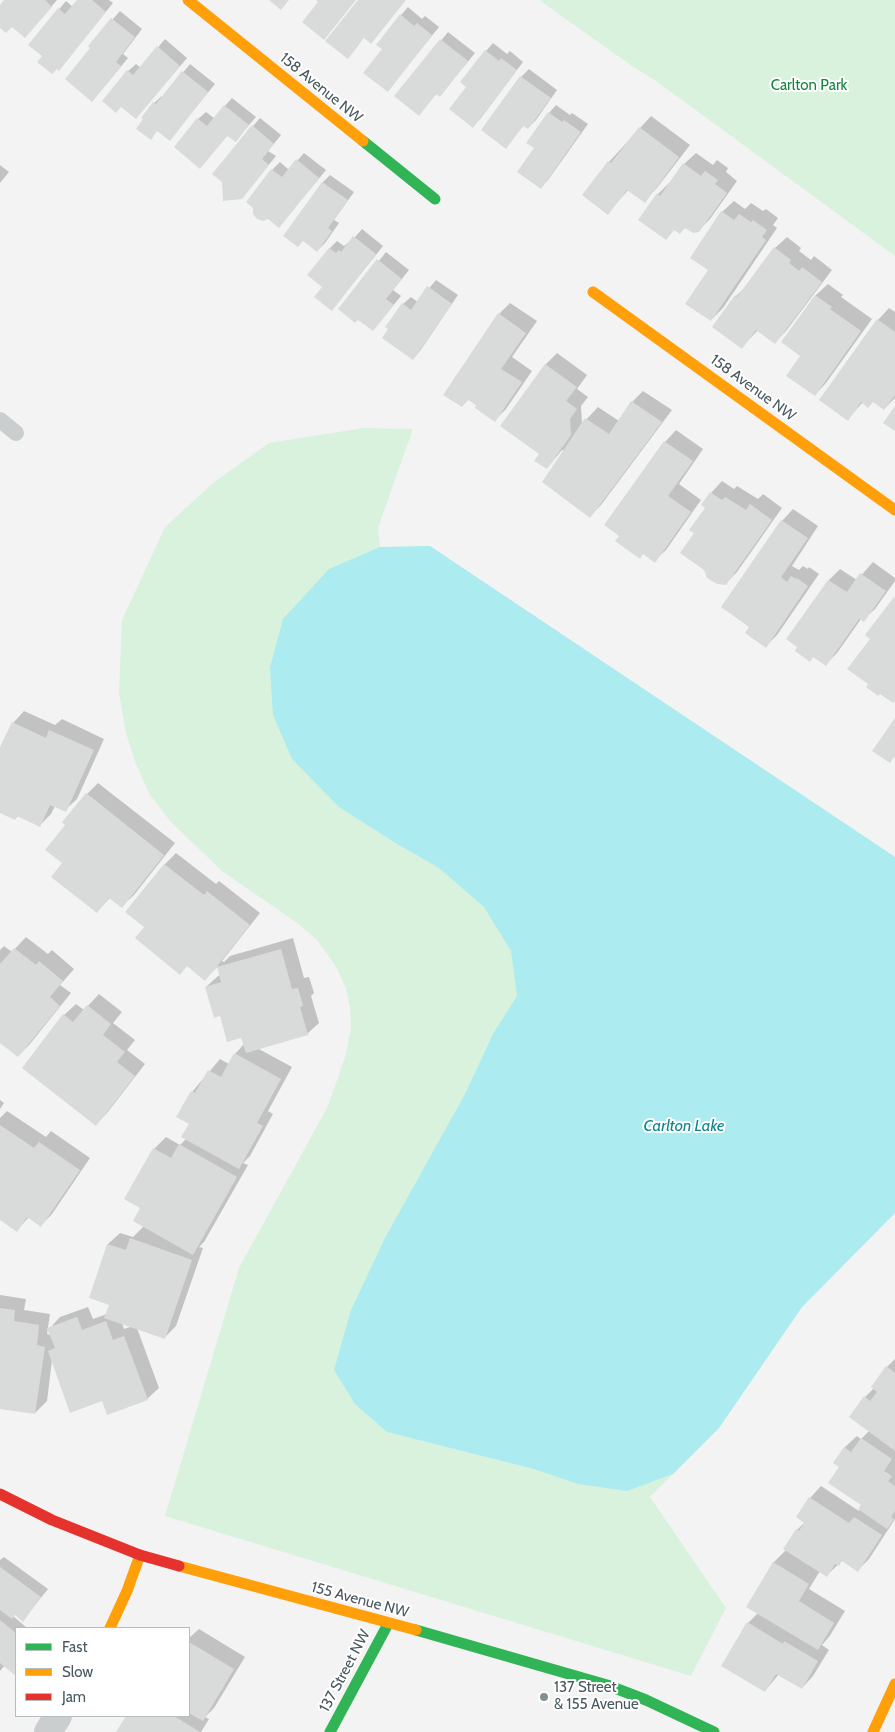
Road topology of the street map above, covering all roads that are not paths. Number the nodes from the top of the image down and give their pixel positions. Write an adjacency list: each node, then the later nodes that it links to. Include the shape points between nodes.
1 (188, 0): 2 (street, 158 Avenue NW)
2 (435, 198)
3 (593, 292): 6 (street, 158 Avenue NW)
4 (0, 420): 5 (lane)
5 (16, 433)
6 (895, 510)
7 (0, 1494): 8 (street, 155 Avenue NW, via 52,1520)
8 (140, 1555): 9 (street, 155 Avenue NW); 10 (street)
9 (388, 1624): 14 (street, 137 Street NW); 15 (street, 155 Avenue NW, via 607,1685)
10 (110, 1627)
11 (895, 1684): 16 (street)
12 (57, 1717): 13 (street)
13 (48, 1732)
14 (330, 1732)
15 (714, 1732)
16 (873, 1732)

